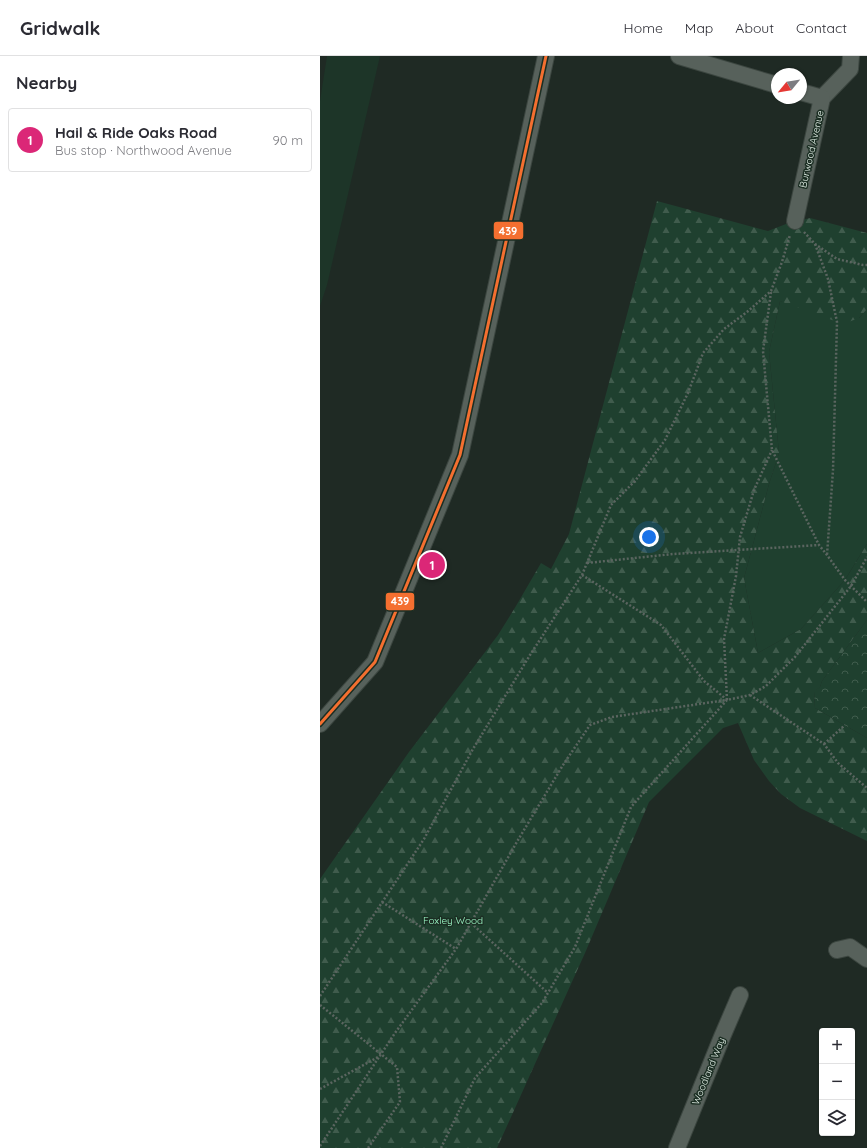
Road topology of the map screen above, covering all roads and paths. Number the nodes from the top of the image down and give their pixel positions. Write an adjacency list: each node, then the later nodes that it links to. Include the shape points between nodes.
1 (546, 56): 21 (street, via 460,454 375,662)
2 (679, 56): 4 (street)
3 (851, 56): 6 (street, via 850,69)
4 (771, 83)
5 (807, 94): 6 (street, Burwood Avenue)
6 (822, 98): 7 (street, Burwood Avenue)
7 (795, 222): 9 (path)
8 (867, 265): 13 (path, via 837,259 815,244 828,279 837,322)
9 (771, 291): 10 (path, via 763,351); 15 (path, via 724,329 703,353 688,393 665,440 635,481 610,505)
10 (772, 450): 11 (path); 12 (path, via 754,490)
11 (819, 545): 12 (path); 13 (path)
12 (738, 550): 15 (path); 20 (path, via 736,576 724,639)
13 (828, 555): 17 (path)
14 (867, 558): 17 (path)
15 (587, 563): 16 (path)
16 (582, 575): 20 (path, via 661,625 704,681); 25 (path, via 473,749 424,839)
17 (851, 586): 18 (path); 19 (path, via 795,657 766,686)
18 (867, 602)
19 (750, 695): 20 (path); 23 (path)
20 (727, 700): 26 (path, via 612,717 590,725 563,765); 30 (path, via 631,807 575,947)
21 (320, 724)
22 (845, 725): 23 (path)
23 (824, 744): 24 (path, via 838,763)
24 (867, 788)
25 (382, 902): 27 (path); 32 (path)
26 (471, 923): 27 (path); 30 (path)
27 (456, 949): 34 (path)
28 (836, 950): 29 (street, via 850,947)
29 (867, 959)
30 (548, 993): 38 (path, via 475,1078)
31 (740, 995): 39 (street, Woodland Way)
32 (320, 996)
33 (320, 1005): 34 (path)
34 (380, 1055): 35 (path); 36 (path); 37 (path, via 397,1067 400,1102)
35 (320, 1089)
36 (320, 1146)
37 (368, 1148)
38 (441, 1148)
39 (677, 1148)

